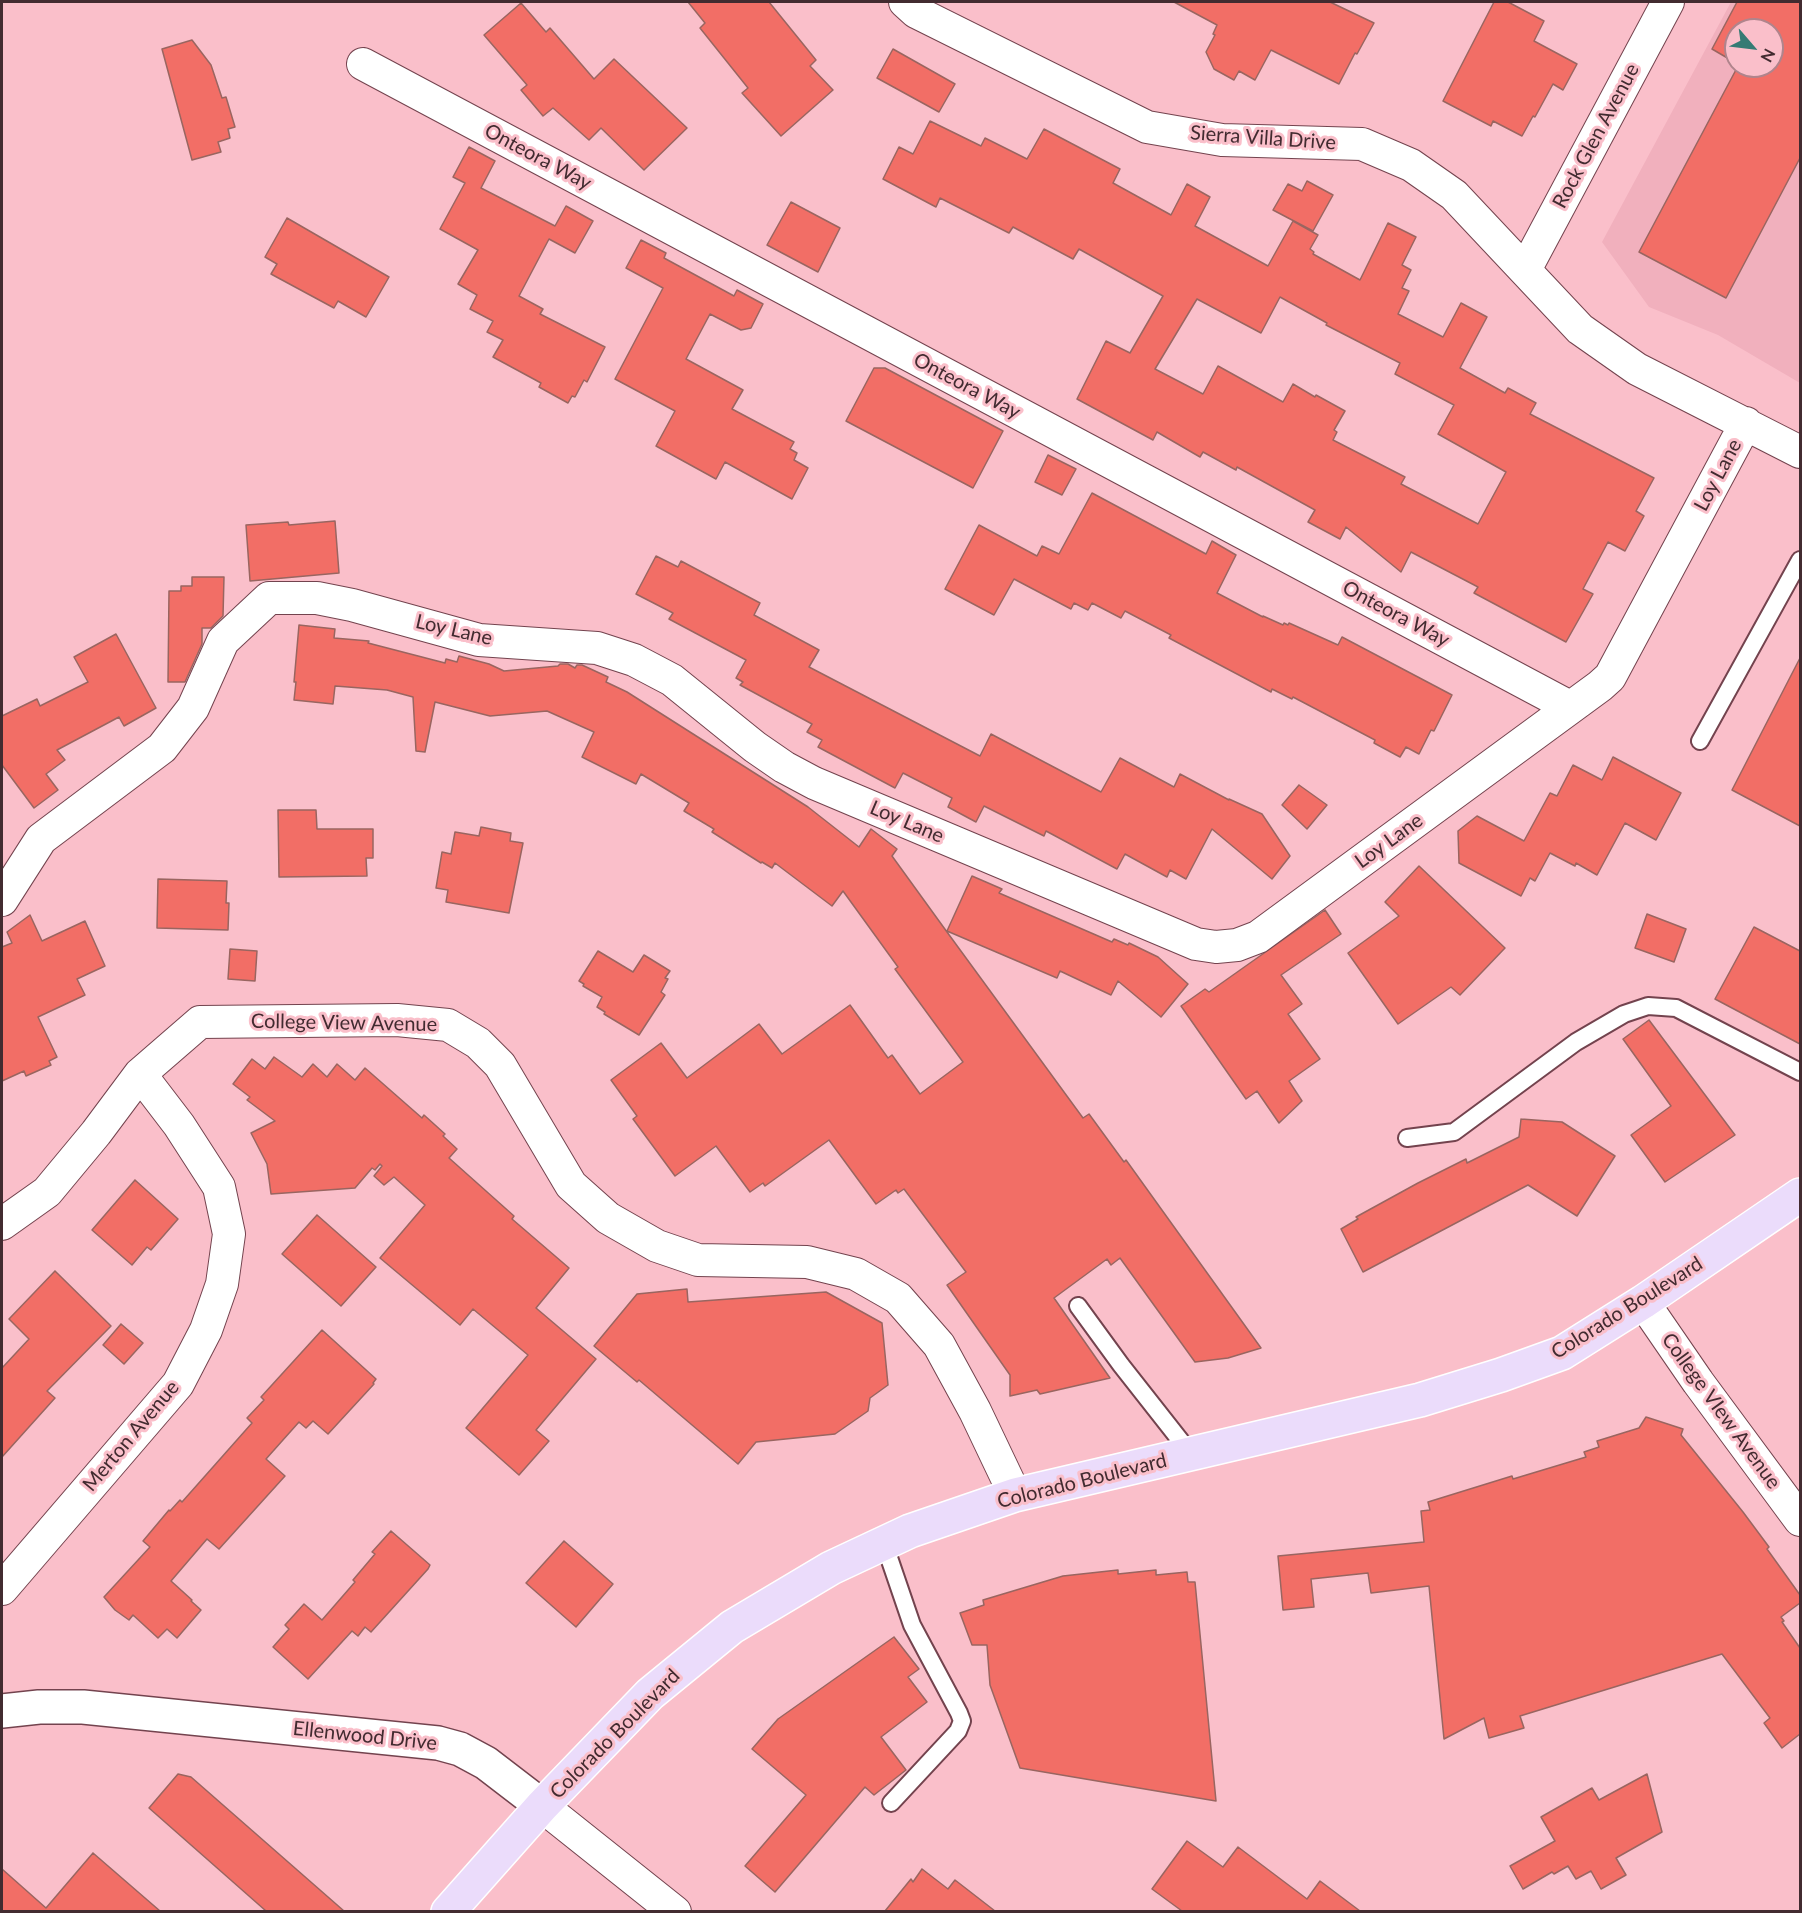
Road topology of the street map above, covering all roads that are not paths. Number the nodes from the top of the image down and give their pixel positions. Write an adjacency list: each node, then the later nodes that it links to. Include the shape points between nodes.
1 (905, 2): 4 (street, Sierra Villa Drive, via 916,12 1147,127 1222,140 1362,144 1411,165 1454,195)
2 (1668, 2): 4 (street, Rock Glen Avenue)
3 (363, 64): 8 (street, Onteora Way)
4 (1525, 270): 5 (street, Sierra Villa Drive, via 1580,329 1637,369)
5 (1746, 423): 6 (street, Sierra Villa Drive); 8 (street, Loy Lane, via 1618,665 1600,686)
6 (1800, 452)
7 (1800, 560): 9 (lane)
8 (1570, 707): 10 (street, Loy Lane, via 1258,937 1216,947 1196,944 814,783 755,747 672,680 634,660 597,648 479,639 317,598 269,598 223,641 193,708 162,748 41,839)
9 (1700, 741)
10 (2, 900)
11 (1800, 1072): 13 (lane, via 1676,1008 1648,1006 1624,1014 1576,1042 1454,1132)
12 (140, 1074): 15 (street, College View Avenue, via 46,1192); 19 (street, College View Avenue, via 200,1022 397,1020 448,1025 478,1043 500,1065 571,1185 608,1218 657,1246 698,1260 807,1262 856,1274 898,1298 939,1345); 22 (street, Merton Avenue, via 219,1187 229,1234 222,1284 206,1330 178,1384)
13 (1407, 1138)
14 (1800, 1195): 16 (main road, Colorado Boulevard)
15 (2, 1224)
16 (1643, 1302): 18 (main road, Colorado Boulevard, via 1562,1353 1501,1375 1420,1400); 20 (street, College VIew Avenue)
17 (1078, 1306): 18 (lane)
18 (1191, 1454): 19 (main road, Colorado Boulevard)
19 (1015, 1495): 21 (main road, Colorado Boulevard)
20 (1800, 1520)
21 (884, 1543): 24 (lane, via 912,1625 962,1721 958,1731); 25 (main road, Colorado Boulevard, via 831,1568 732,1627 650,1694)
22 (2, 1589)
23 (2, 1710): 25 (street, Ellenwood Drive, via 83,1707 438,1743 486,1763)
24 (891, 1803)
25 (542, 1806): 26 (main road, Colorado Boulevard); 27 (street, Ellenwood Drive)
26 (448, 1911)
27 (675, 1911)

